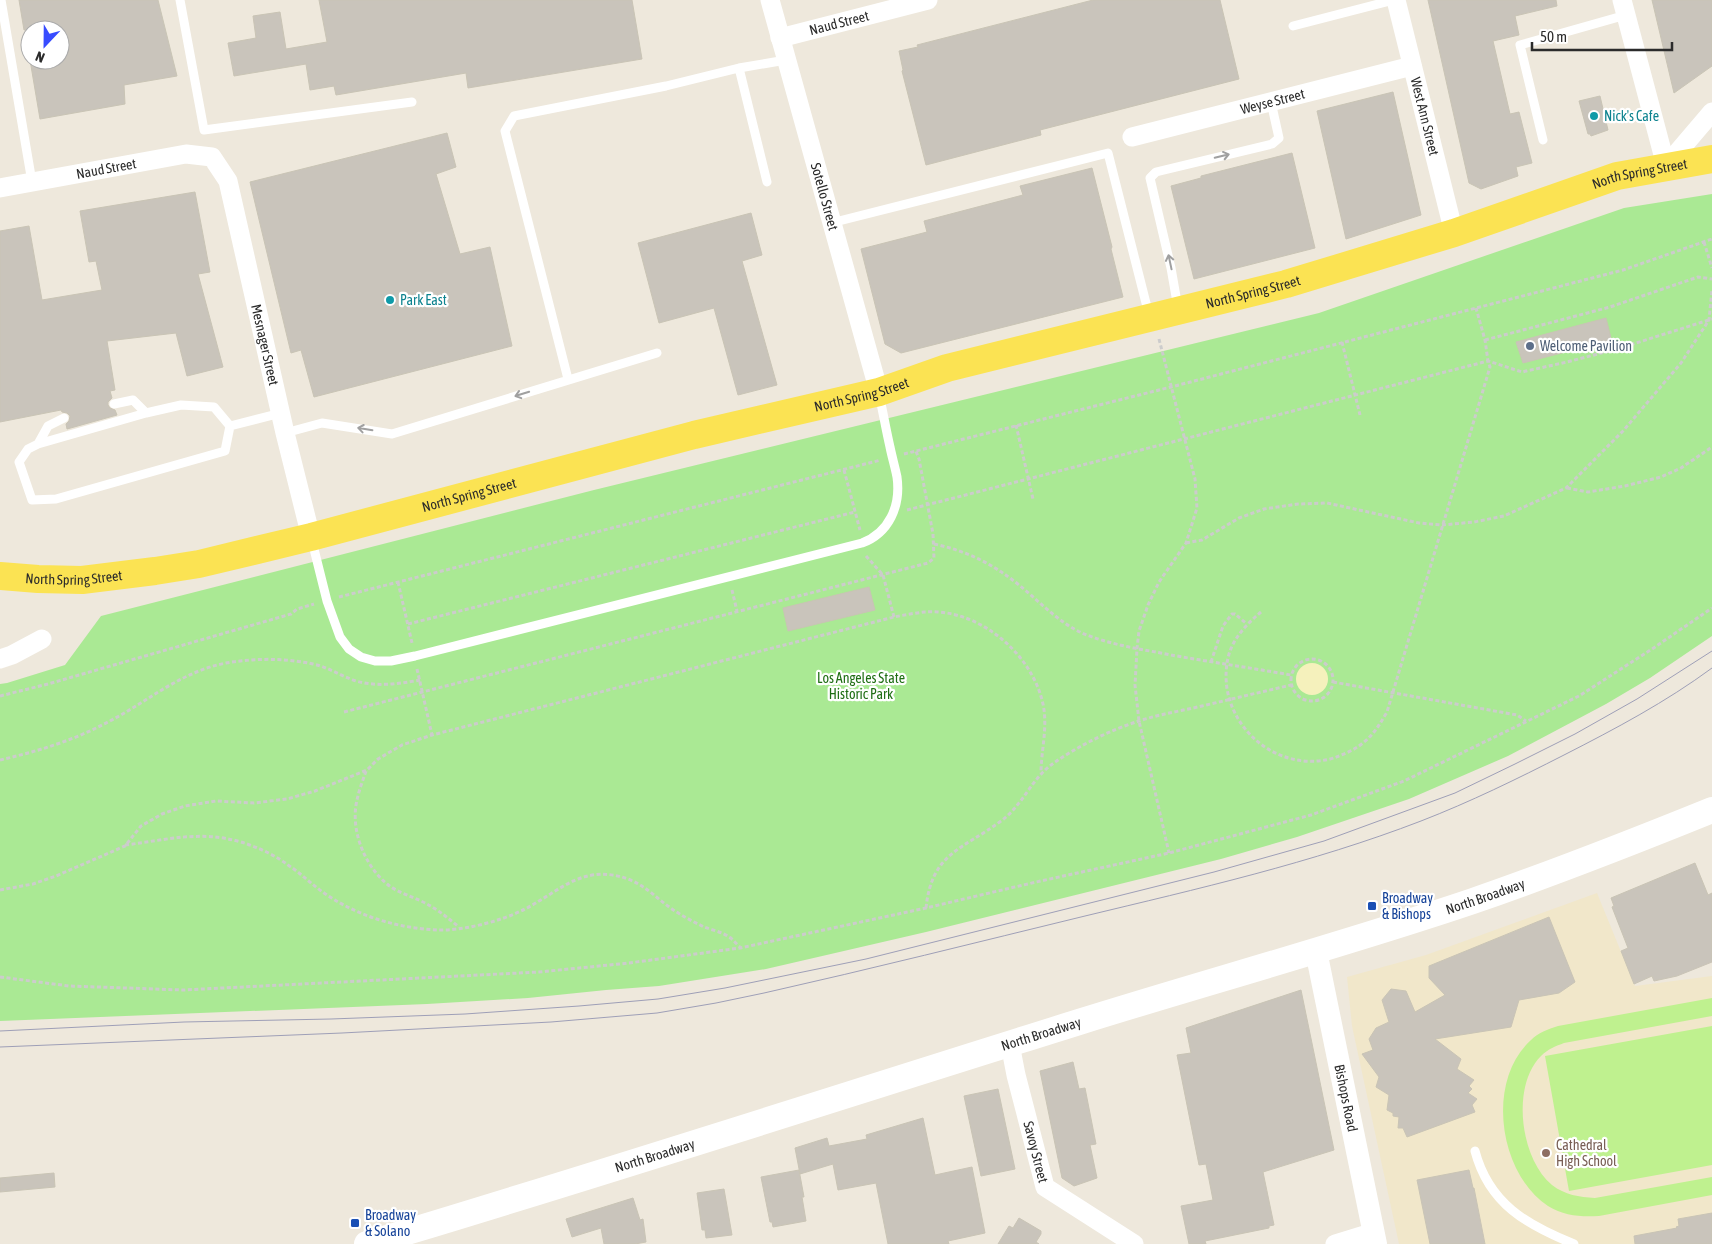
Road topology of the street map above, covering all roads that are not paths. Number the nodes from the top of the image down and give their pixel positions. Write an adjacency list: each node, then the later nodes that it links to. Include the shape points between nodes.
1 (1, 0): 20 (lane)
2 (180, 0): 12 (lane, via 204,130)
3 (770, 0): 8 (street, Sotello Street)
4 (928, 0): 8 (street, Naud Street)
5 (1395, 0): 7 (lane); 10 (street, West Ann Street)
6 (1624, 8): 16 (lane, via 1520,45); 19 (street)
7 (1293, 26)
8 (780, 38): 9 (street, Sotello Street)
9 (786, 60): 11 (lane); 23 (street, Sotello Street)
10 (1412, 66): 13 (street, Weyse Street); 24 (street, West Ann Street)
11 (739, 68): 21 (lane); 27 (lane, via 514,116 505,131)
12 (412, 102)
13 (1271, 102): 15 (street, Weyse Street); 25 (lane, one-way to 13, via 1171,268 1150,178 1156,172 1272,144 1278,138)
14 (1712, 112): 19 (street)
15 (1132, 137)
16 (1543, 140)
17 (212, 157): 20 (street, Naud Street, via 186,154); 31 (street, Mesnager Street, via 228,181)
18 (1712, 159): 19 (main road, North Spring Street)
19 (1666, 166): 24 (main road, North Spring Street, via 1617,176)
20 (32, 182): 22 (street, Naud Street)
21 (767, 182)
22 (0, 188)
23 (830, 223): 25 (lane, via 1108,153); 28 (street, Sotello Street)
24 (1454, 233): 25 (main road, North Spring Street, via 1286,284)
25 (1160, 315): 28 (main road, North Spring Street, via 948,368)
26 (657, 353): 27 (lane)
27 (568, 380): 34 (lane, one-way to 34, via 392,434 322,423)
28 (879, 392): 36 (main road, North Spring Street, via 694,434); 36 (lane, via 897,478 897,499 890,521 882,532 862,543 390,661 375,662 349,649 340,637)
29 (114, 404): 30 (lane, via 133,400)
30 (146, 413): 33 (lane, via 181,406 214,407); 35 (lane)
31 (281, 413): 33 (lane); 34 (street, Mesnager Street)
32 (64, 418): 35 (lane, via 48,426)
33 (230, 426): 35 (lane, via 225,451 56,499 32,500 19,462 28,449)
34 (286, 433): 36 (street, Mesnager Street)
35 (38, 444)
36 (311, 537): 37 (main road, North Spring Street, via 199,564 155,571 82,580)
37 (0, 576)
38 (42, 639): 39 (street)
39 (0, 659)
40 (1712, 810): 41 (main road, North Broadway, via 1540,878)
41 (1316, 951): 42 (main road, North Broadway); 44 (street, Bishops Road)
42 (1010, 1044): 45 (main road, North Broadway); 46 (street, Savoy Street, via 1045,1187)
43 (1475, 1151): 48 (lane, via 1478,1166 1499,1199 1542,1231)
44 (1375, 1238): 47 (street)
45 (367, 1244)
46 (1134, 1244)
47 (1335, 1244)
48 (1574, 1244)

